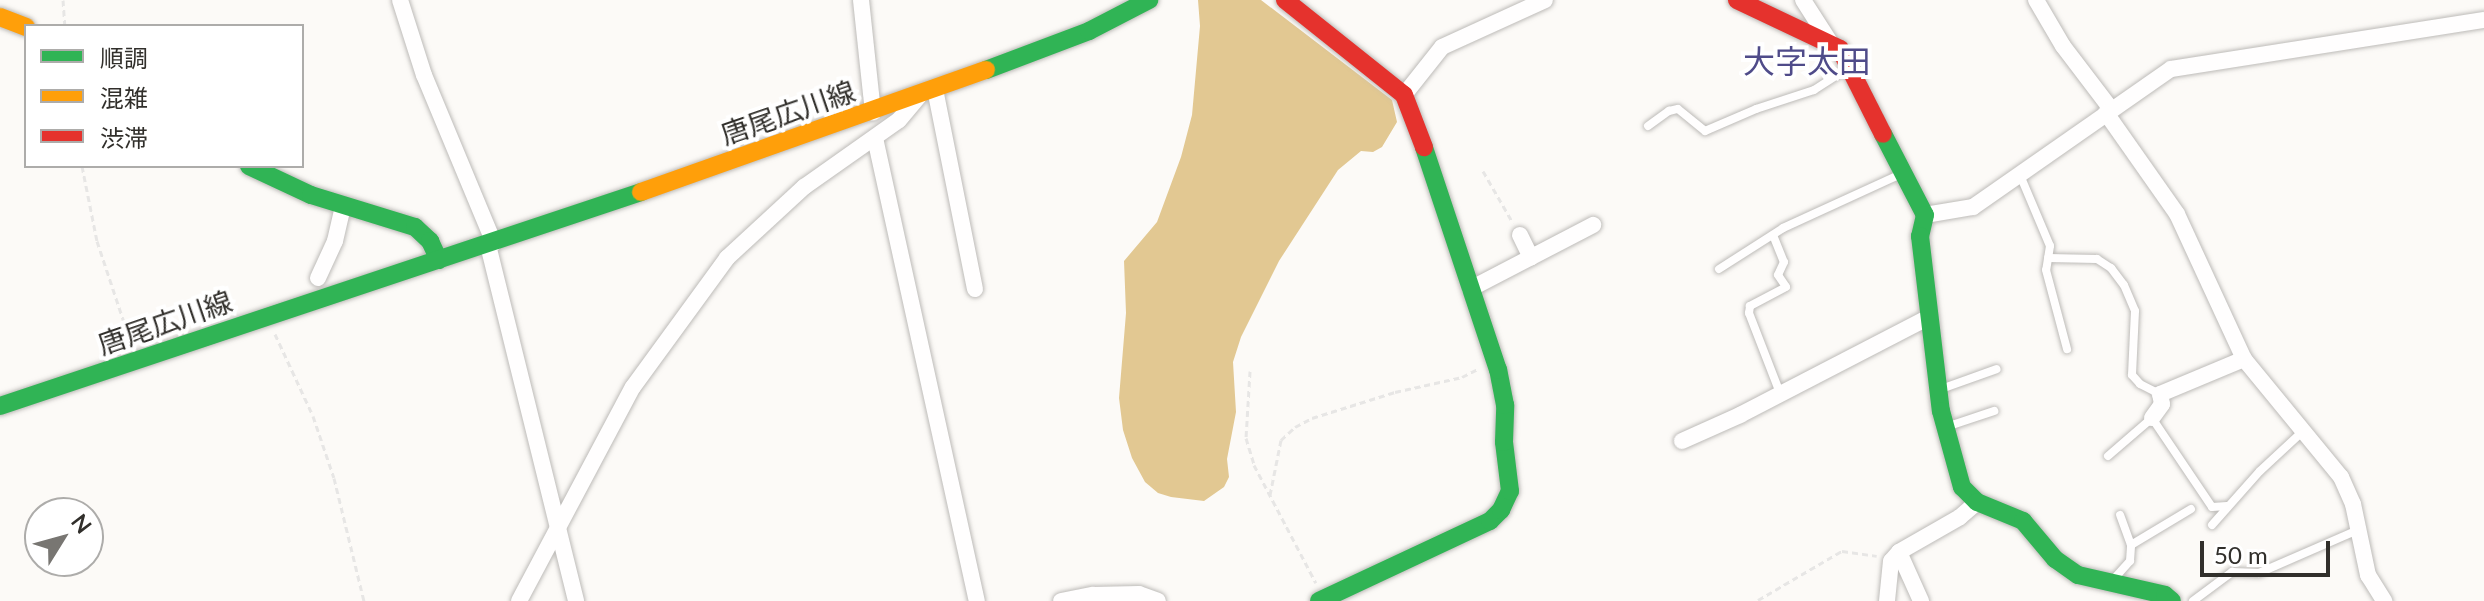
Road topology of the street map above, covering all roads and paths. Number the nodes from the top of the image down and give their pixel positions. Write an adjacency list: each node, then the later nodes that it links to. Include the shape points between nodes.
1 (63, 0): 12 (path)
2 (400, 0): 32 (street)
3 (861, 0): 19 (street)
4 (1149, 0): 16 (street, 唐尾広川線, via 1089,31)
5 (1285, 0): 17 (street)
6 (1545, 0): 17 (street, via 1442,47)
7 (1737, 0): 14 (street)
8 (1803, 0): 14 (street)
9 (2036, 0): 18 (street)
10 (0, 17): 13 (street)
11 (2484, 20): 18 (street, via 2171,69)
12 (65, 24)
13 (24, 26)
14 (1830, 42): 15 (street)
15 (1849, 67): 20 (lane, via 1814,90 1705,131 1678,109); 25 (street)
16 (927, 92): 19 (street, 唐尾広川線); 21 (street); 38 (street)
17 (1404, 95): 39 (street, via 1443,197)
18 (2109, 111): 26 (street); 43 (street, via 2177,214)
19 (873, 112): 32 (street, 唐尾広川線)
20 (1648, 126)
21 (875, 138): 63 (street, via 804,187 727,258 633,387); 74 (street)
22 (82, 168): 44 (path, via 97,241)
23 (254, 168): 27 (street)
24 (1483, 171): 30 (path)
25 (1901, 174): 28 (street); 31 (lane)
26 (2020, 174): 28 (street, via 1973,207); 34 (lane, via 2050,246)
27 (343, 206): 35 (street, via 415,227); 37 (street)
28 (1925, 215): 41 (street, via 1920,236)
29 (1593, 225): 33 (street)
30 (1520, 235): 33 (street)
31 (1773, 235): 36 (lane); 49 (lane, via 1784,262 1778,275 1786,287 1750,306 1749,313)
32 (491, 244): 35 (street, 唐尾広川線); 63 (street)
33 (1531, 258): 39 (street)
34 (2048, 258): 42 (lane, via 2046,270); 50 (lane, via 2097,259 2111,268 2135,311 2132,375)
35 (439, 260): 40 (street, 唐尾広川線)
36 (1719, 269)
37 (318, 278)
38 (975, 289)
39 (1470, 289): 45 (street)
40 (267, 316): 44 (street, 唐尾広川線); 71 (path, via 313,416)
41 (1929, 317): 48 (street); 49 (street)
42 (2067, 349)
43 (2244, 359): 50 (street); 55 (street)
44 (137, 361): 51 (street, 唐尾広川線)
45 (1495, 361): 58 (path, via 1462,377 1395,392 1295,427 1281,440); 69 (street, via 1505,405 1510,491 1501,510 1490,521)
46 (1997, 369): 48 (lane)
47 (1250, 371): 58 (path, via 1246,438)
48 (1939, 390): 54 (street)
49 (1781, 394): 56 (street)
50 (2160, 394): 53 (street, via 2162,404)
51 (0, 406)
52 (1994, 411): 54 (lane)
53 (2152, 418): 57 (lane); 60 (lane, via 2212,507)
54 (1946, 427): 59 (street, via 1962,487)
55 (2302, 432): 60 (lane); 65 (street, via 2341,477)
56 (1682, 441)
57 (2108, 456)
58 (1270, 495): 69 (path)
59 (1977, 502): 67 (street); 68 (street, via 2023,521 2055,559 2078,575)
60 (2227, 506): 64 (lane)
61 (2191, 509): 66 (lane)
62 (2120, 515): 66 (lane)
63 (557, 524): 72 (street); 73 (street)
64 (2212, 525)
65 (2358, 529): 80 (lane, via 2259,573 2232,572); 81 (street, via 2368,575)
66 (2131, 545): 68 (lane, via 2130,561)
67 (1897, 555): 70 (path, via 1842,551); 77 (street); 78 (street)
68 (2110, 583): 79 (street)
69 (1321, 600)
70 (1758, 600)
71 (364, 601)
72 (519, 601)
73 (576, 601)
74 (977, 601)
75 (1061, 601): 76 (street, via 1139,594)
76 (1158, 601)
77 (1887, 601)
78 (1921, 601)
79 (2172, 601)
80 (2193, 601)
81 (2384, 601)

